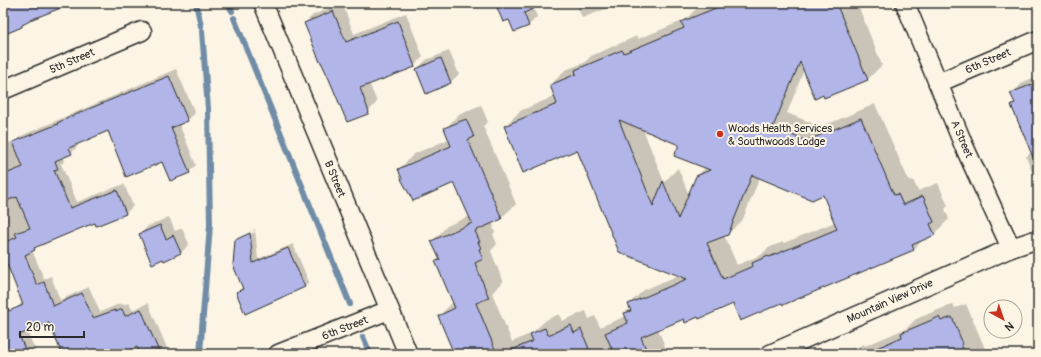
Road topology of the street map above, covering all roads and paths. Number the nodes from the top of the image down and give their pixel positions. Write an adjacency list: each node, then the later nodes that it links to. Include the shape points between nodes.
1 (263, 3): 9 (street, B Street)
2 (905, 3): 5 (street, A Street)
3 (142, 31): 6 (street, 5th Street)
4 (1038, 40): 5 (street, 6th Street)
5 (938, 83): 8 (street, A Street)
6 (3, 90)
7 (1038, 239): 8 (street)
8 (1011, 248): 12 (street, Mountain View Drive)
9 (389, 310): 10 (street, 6th Street); 11 (street, B Street)
10 (278, 354)
11 (408, 354)
12 (770, 354)

